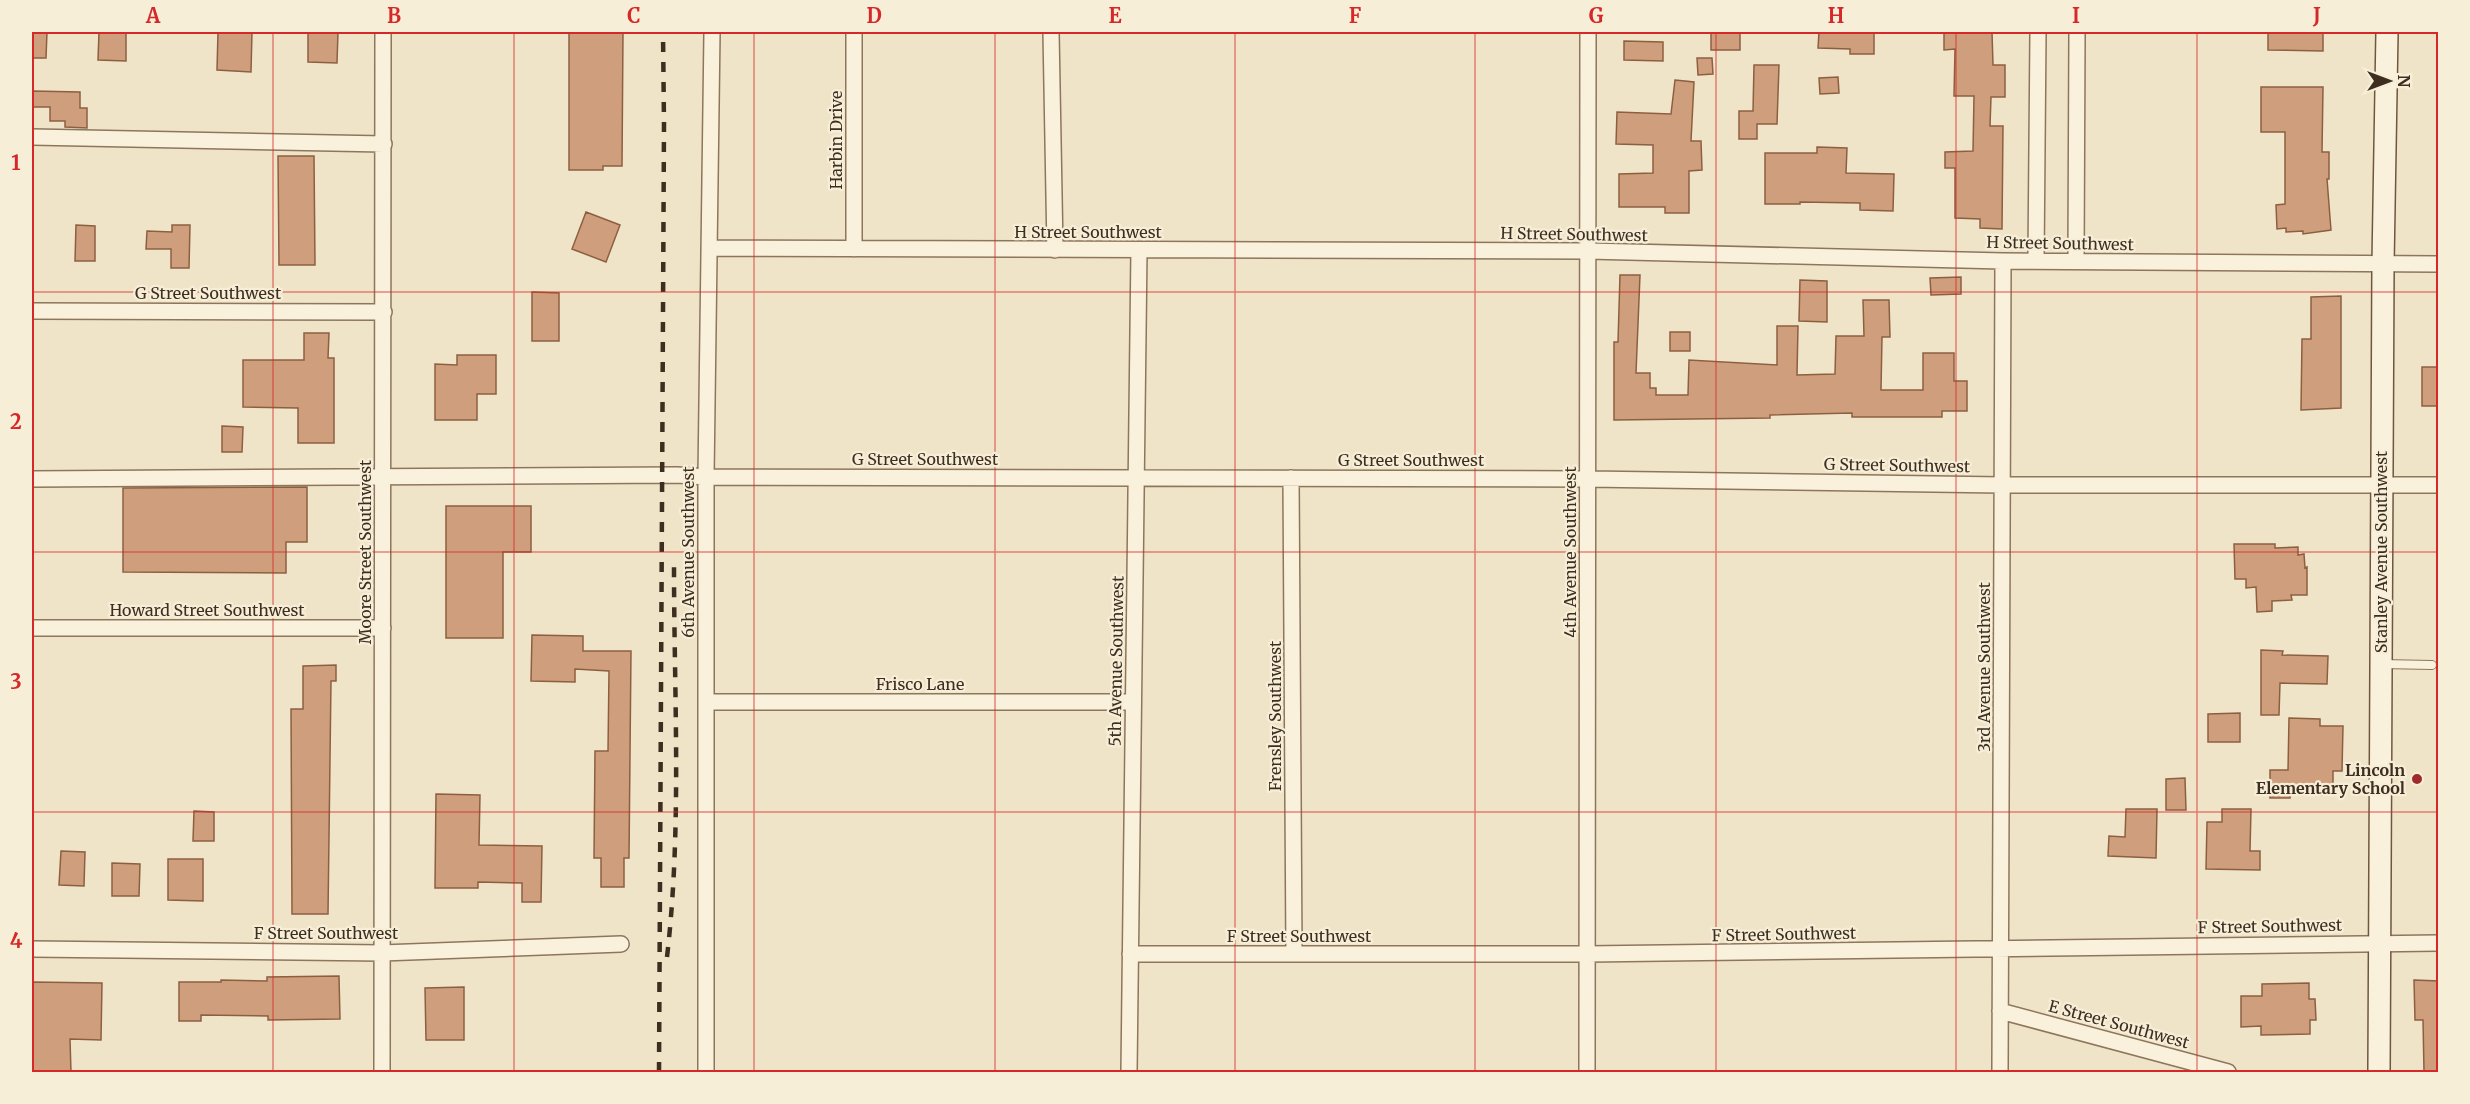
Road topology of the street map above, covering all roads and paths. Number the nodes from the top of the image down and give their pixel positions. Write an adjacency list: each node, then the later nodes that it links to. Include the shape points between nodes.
1 (383, 32): 10 (street, Moore Street Southwest)
2 (712, 32): 11 (street, 6th Avenue Southwest)
3 (854, 32): 12 (street, Harbin Drive)
4 (1051, 32): 13 (street)
5 (1588, 32): 15 (street, 4th Avenue Southwest)
6 (2038, 32): 17 (street)
7 (2077, 32): 18 (street)
8 (2386, 32): 19 (street, Stanley Avenue Southwest)
9 (32, 137): 10 (street)
10 (384, 144): 22 (street, Moore Street Southwest)
11 (710, 248): 12 (street, H Street Southwest); 24 (street, 6th Avenue Southwest)
12 (854, 249): 13 (street, H Street Southwest)
13 (1055, 250): 14 (street, H Street Southwest)
14 (1139, 250): 15 (street, H Street Southwest); 25 (street, 5th Avenue Southwest)
15 (1588, 251): 16 (street, H Street Southwest); 27 (street, 4th Avenue Southwest)
16 (2003, 261): 17 (street, H Street Southwest); 29 (street, 3rd Avenue Southwest)
17 (2036, 261): 18 (street, H Street Southwest)
18 (2076, 261): 19 (street, H Street Southwest)
19 (2383, 264): 20 (street, H Street Southwest); 31 (street, Stanley Avenue Southwest)
20 (2439, 264)
21 (32, 311): 22 (street, G Street Southwest)
22 (384, 312): 23 (street, Moore Street Southwest)
23 (384, 476): 24 (street, G Street Southwest); 28 (street, G Street Southwest); 33 (street, Moore Street Southwest)
24 (706, 477): 25 (street, G Street Southwest); 36 (street, 6th Avenue Southwest)
25 (1136, 478): 26 (street, G Street Southwest); 37 (street, 5th Avenue Southwest)
26 (1291, 478): 27 (street, G Street Southwest); 45 (street, Frensley Southwest)
27 (1588, 478): 29 (street, G Street Southwest); 46 (street, 4th Avenue Southwest)
28 (32, 479)
29 (2002, 485): 31 (street, G Street Southwest); 42 (street, 3rd Avenue Southwest)
30 (2439, 485): 31 (street, G Street Southwest)
31 (2382, 486): 34 (street, Stanley Avenue Southwest)
32 (32, 628): 33 (street, Howard Street Southwest)
33 (383, 628): 43 (street, Moore Street Southwest)
34 (2381, 664): 35 (lane); 38 (street, Stanley Avenue Southwest)
35 (2432, 665)
36 (706, 702): 37 (street, Frisco Lane); 49 (street, 6th Avenue Southwest)
37 (1133, 702): 44 (street, 5th Avenue Southwest)
38 (2380, 942): 39 (street, F Street Southwest); 42 (street, F Street Southwest); 54 (street, Stanley Avenue Southwest)
39 (2439, 943)
40 (621, 944): 43 (street, F Street Southwest)
41 (32, 949): 43 (street, F Street Southwest)
42 (2000, 949): 46 (street, F Street Southwest); 47 (street, 3rd Avenue Southwest)
43 (382, 953): 48 (street, Moore Street Southwest)
44 (1131, 954): 45 (street, F Street Southwest); 50 (street, 5th Avenue Southwest)
45 (1294, 954): 46 (street, F Street Southwest)
46 (1587, 954): 51 (street, 4th Avenue Southwest)
47 (2000, 1011): 52 (street, 3rd Avenue Southwest); 53 (street, E Street Southwest)
48 (382, 1072)
49 (706, 1072)
50 (1129, 1072)
51 (1587, 1072)
52 (2000, 1072)
53 (2228, 1072)
54 (2379, 1072)

